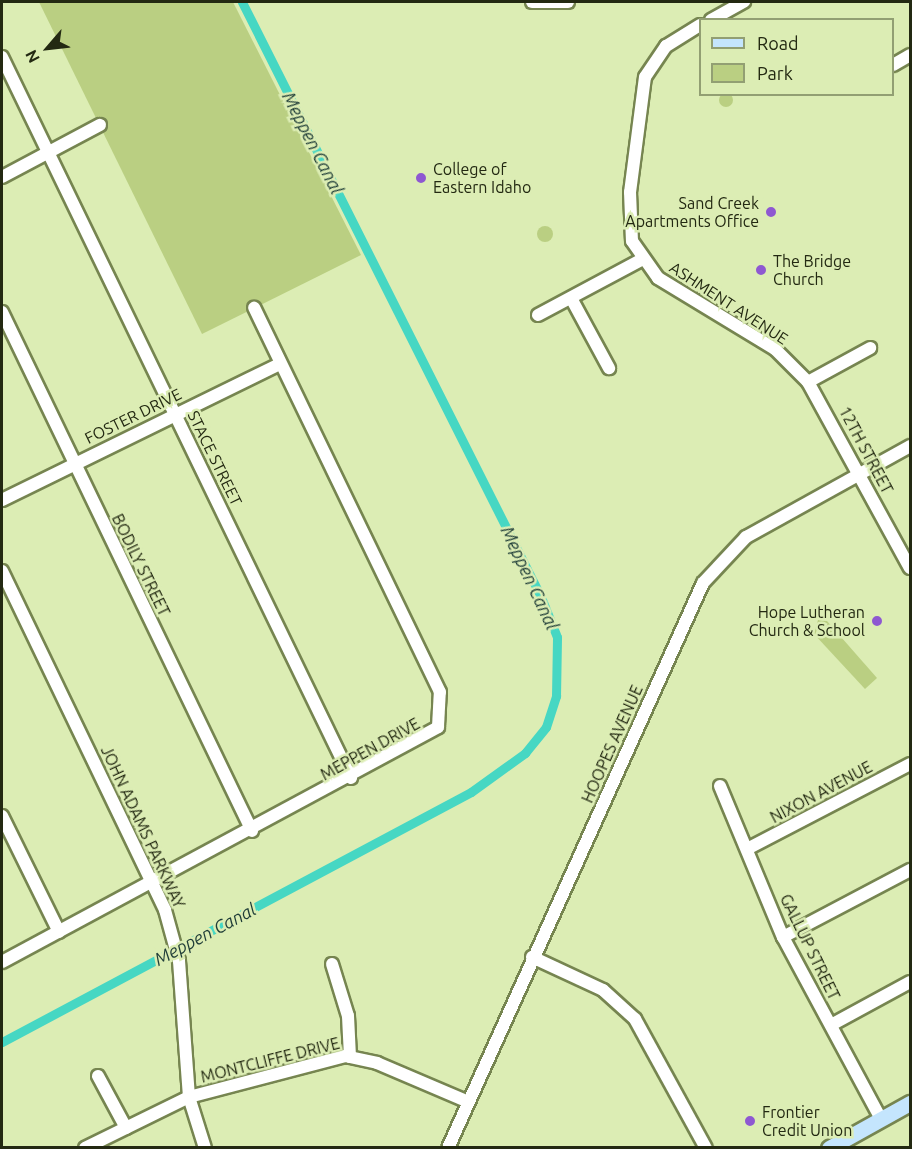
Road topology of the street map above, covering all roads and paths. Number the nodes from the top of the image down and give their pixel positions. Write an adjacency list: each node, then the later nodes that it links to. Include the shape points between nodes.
1 (532, 2): 2 (street)
2 (568, 2)
3 (744, 2): 4 (street)
4 (715, 18)
5 (699, 26): 12 (street, ASHMENT AVENUE, via 666,46 645,77 630,208 632,241)
6 (910, 55): 8 (street)
7 (2, 57): 10 (street, STACE STREET)
8 (894, 63)
9 (100, 125): 10 (street)
10 (48, 152): 11 (street); 21 (street, STACE STREET)
11 (2, 177)
12 (641, 260): 13 (street); 20 (street, ASHMENT AVENUE, via 658,278 775,349)
13 (571, 298): 16 (street); 19 (street)
14 (254, 308): 18 (street, MEPPEN DRIVE)
15 (2, 312): 23 (street, BODILY STREET)
16 (538, 315)
17 (870, 348): 20 (street)
18 (280, 364): 21 (street, FOSTER DRIVE); 29 (street, MEPPEN DRIVE, via 443,703 432,734)
19 (609, 368)
20 (808, 382): 24 (street, 12TH STREET)
21 (175, 414): 23 (street, FOSTER DRIVE); 29 (street, STACE STREET)
22 (910, 446): 24 (street, HOOPES AVENUE)
23 (73, 464): 25 (street, FOSTER DRIVE); 32 (street, BODILY STREET)
24 (860, 473): 26 (street, 12TH STREET); 39 (street, HOOPES AVENUE, via 746,537 715,565)
25 (2, 500)
26 (910, 568)
27 (2, 571): 36 (street, JOHN ADAMS PARKWAY)
28 (910, 764): 34 (street, NIXON AVENUE)
29 (351, 778): 32 (street, MEPPEN DRIVE)
30 (720, 786): 34 (street, GALLUP STREET)
31 (2, 816): 33 (street)
32 (252, 831): 36 (street, MEPPEN DRIVE)
33 (6, 838): 37 (street)
34 (747, 849): 38 (street, GALLUP STREET)
35 (910, 870): 38 (street)
36 (154, 884): 37 (street, MEPPEN DRIVE); 46 (street, JOHN ADAMS PARKWAY, via 176,950)
37 (59, 932): 40 (street, MEPPEN DRIVE)
38 (783, 937): 43 (street, GALLUP STREET)
39 (532, 957): 47 (street, HOOPES AVENUE); 55 (street, via 603,990 634,1019)
40 (2, 962)
41 (332, 964): 44 (street, via 348,1016)
42 (910, 982): 43 (street)
43 (831, 1025): 49 (street, GALLUP STREET)
44 (350, 1057): 46 (street, MONTCLIFFE DRIVE); 47 (street, MONTCLIFFE DRIVE, via 377,1063)
45 (98, 1076): 50 (street)
46 (189, 1097): 50 (street, MONTCLIFFE DRIVE); 53 (street, JOHN ADAMS PARKWAY)
47 (466, 1101): 54 (street, HOOPES AVENUE)
48 (910, 1103): 49 (main road)
49 (881, 1119): 51 (main road)
50 (126, 1128): 52 (street, MONTCLIFFE DRIVE)
51 (831, 1147)
52 (85, 1148)
53 (205, 1148)
54 (448, 1148)
55 (706, 1148)

